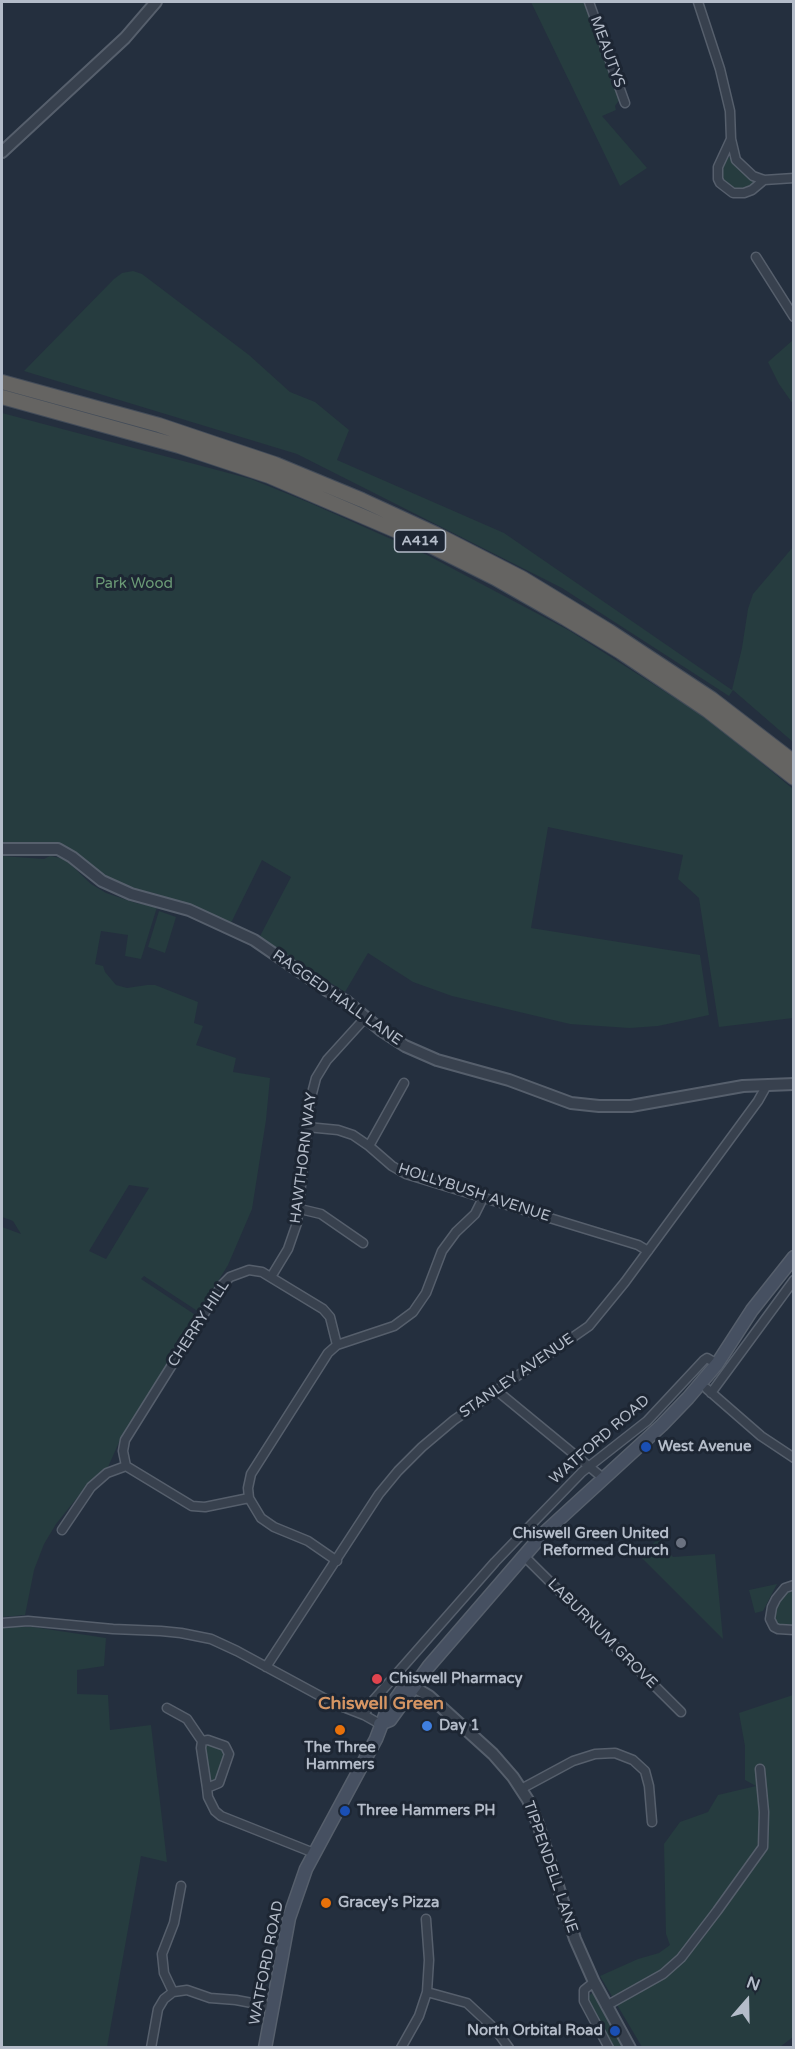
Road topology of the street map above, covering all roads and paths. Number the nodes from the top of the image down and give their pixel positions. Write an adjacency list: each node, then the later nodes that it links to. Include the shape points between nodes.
1 (156, 2): 6 (street, via 124,38)
2 (589, 2): 4 (street, MEAUTYS)
3 (698, 2): 5 (street, via 720,69 730,111)
4 (625, 102)
5 (731, 139): 8 (street, via 740,165); 8 (street, via 718,166 720,183 733,193 744,193)
6 (2, 152)
7 (794, 178): 8 (street)
8 (764, 180)
9 (756, 257): 10 (street)
10 (794, 317)
11 (2, 382): 13 (highway, A414, via 159,425 275,464 436,534 522,578 609,631 712,699)
12 (2, 397): 14 (highway, A414, via 179,446 269,476 425,543 505,584 621,652 707,710)
13 (794, 762)
14 (794, 777)
15 (2, 849): 16 (street, RAGGED HALL LANE, via 58,849 102,882 189,910 254,940)
16 (366, 1017): 18 (street, RAGGED HALL LANE, via 393,1038 436,1060 584,1105 631,1106); 20 (street, HAWTHORN WAY, via 320,1069 312,1088)
17 (404, 1083): 21 (street)
18 (766, 1084): 19 (street, RAGGED HALL LANE); 25 (street, STANLEY AVENUE, via 758,1101)
19 (794, 1084)
20 (308, 1127): 21 (street, HOLLYBUSH AVENUE, via 338,1131); 23 (street, HAWTHORN WAY)
21 (369, 1146): 22 (street, HOLLYBUSH AVENUE, via 406,1174)
22 (483, 1198): 25 (street, HOLLYBUSH AVENUE); 29 (street, via 475,1214 442,1251 414,1312 383,1331)
23 (300, 1209): 24 (street, via 321,1214); 27 (street, HAWTHORN WAY, via 293,1237)
24 (363, 1243)
25 (648, 1251): 32 (street, STANLEY AVENUE, via 589,1326)
26 (794, 1257): 30 (main road, WATFORD ROAD, via 752,1310)
27 (271, 1277): 29 (street, CHERRY HILL, via 327,1313); 35 (street, CHERRY HILL, via 249,1270 230,1277 222,1285 125,1440)
28 (794, 1280): 33 (street)
29 (337, 1345): 38 (street, via 323,1360 254,1467)
30 (717, 1364): 31 (main road, WATFORD ROAD); 36 (street, WATFORD ROAD, via 704,1360 647,1421)
31 (701, 1383): 33 (street); 37 (main road, WATFORD ROAD, via 662,1425)
32 (496, 1390): 36 (street); 41 (street, STANLEY AVENUE, via 453,1420 398,1471)
33 (711, 1393): 34 (street, via 761,1436)
34 (794, 1458)
35 (126, 1466): 38 (street, via 192,1506); 39 (street, via 107,1473 91,1487)
36 (590, 1466): 37 (street); 49 (street, WATFORD ROAD, via 495,1562)
37 (603, 1478): 40 (main road, WATFORD ROAD)
38 (249, 1498): 41 (street, via 268,1523 308,1541)
39 (62, 1530)
40 (523, 1555): 46 (main road, WATFORD ROAD); 48 (street, LABURNUM GROVE)
41 (336, 1561): 45 (street, STANLEY AVENUE)
42 (794, 1585): 44 (street, via 782,1591 770,1619 778,1629)
43 (2, 1623): 45 (street, via 28,1621 181,1633 211,1640)
44 (794, 1630)
45 (266, 1667): 49 (street)
46 (414, 1687): 50 (main road, WATFORD ROAD, via 390,1720); 54 (street, TIPPENDELL LANE, via 493,1754)
47 (167, 1708): 51 (street, via 186,1719)
48 (681, 1712)
49 (364, 1715): 50 (street)
50 (380, 1724): 56 (main road, WATFORD ROAD, via 376,1739)
51 (202, 1742): 53 (street); 53 (street, via 223,1745 229,1754 219,1783)
52 (760, 1769): 62 (street, via 763,1847 681,1958 663,1974)
53 (207, 1788): 56 (street, via 213,1809 221,1816)
54 (521, 1788): 55 (street, via 573,1761 615,1753 633,1760 645,1771); 59 (street, TIPPENDELL LANE, via 538,1824 575,1939)
55 (652, 1822)
56 (314, 1853): 63 (main road, WATFORD ROAD, via 289,1918)
57 (181, 1886): 60 (street, via 162,1959)
58 (426, 1919): 61 (street)
59 (594, 1982): 62 (street, TIPPENDELL LANE); 68 (street, via 584,1990 584,2001)
60 (173, 1992): 63 (street, via 188,1990 210,1998); 64 (street, via 158,2009)
61 (427, 1992): 66 (street); 67 (street, via 467,2003)
62 (606, 2006): 69 (street, TIPPENDELL LANE)
63 (273, 2007): 65 (main road, WATFORD ROAD)
64 (151, 2048)
65 (266, 2048)
66 (401, 2048)
67 (509, 2048)
68 (609, 2048)
69 (630, 2048)

